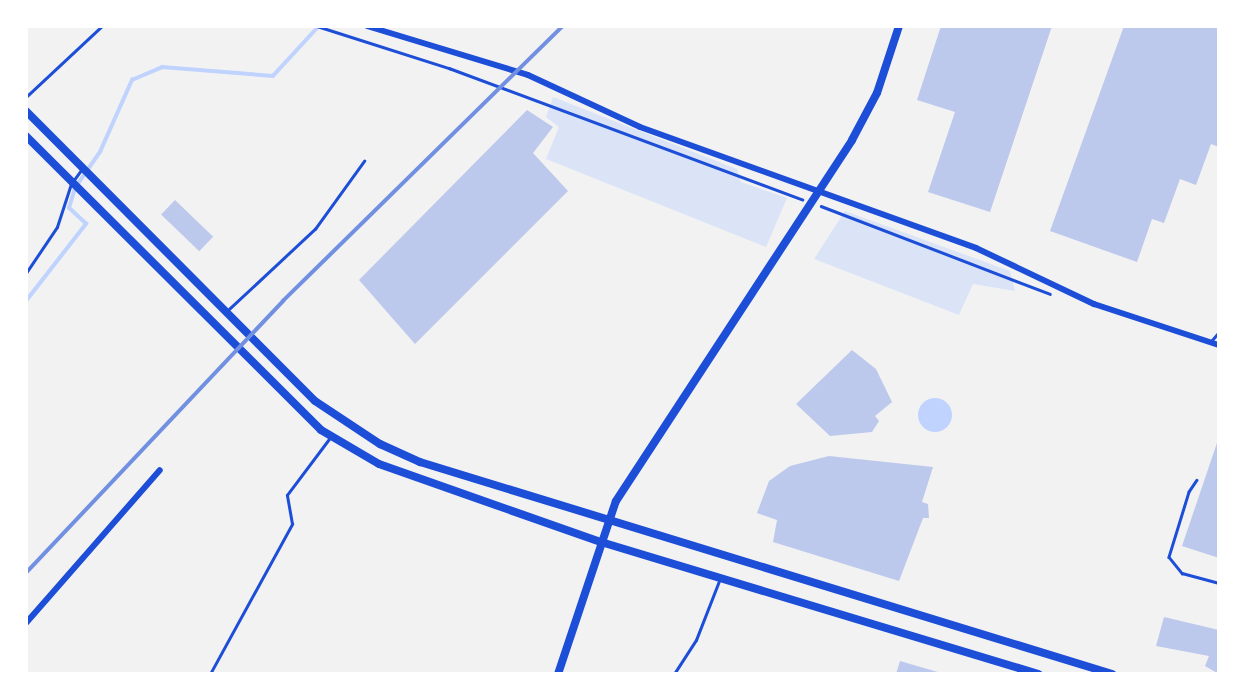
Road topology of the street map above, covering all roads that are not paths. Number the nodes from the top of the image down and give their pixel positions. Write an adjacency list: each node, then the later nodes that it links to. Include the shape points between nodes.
1 (102, 26): 4 (lane)
2 (367, 26): 10 (street, via 528,75 640,127)
3 (899, 26): 10 (street, via 877,93)
4 (26, 97)
5 (26, 111): 8 (street)
6 (26, 136): 9 (street)
7 (364, 161): 12 (lane, via 316,229)
8 (83, 169): 9 (lane); 12 (street)
9 (72, 184): 11 (lane, via 57,227); 16 (street)
10 (818, 191): 14 (street, via 976,248 1094,304); 19 (street, via 616,502)
11 (26, 273)
12 (226, 313): 19 (street, via 315,401 380,444 420,462)
13 (1219, 332): 14 (lane)
14 (1210, 342): 15 (street)
15 (1219, 345)
16 (331, 436): 20 (street, via 379,464); 24 (lane, via 287,495 292,524)
17 (160, 470): 23 (street)
18 (1197, 480): 22 (lane, via 1169,557 1182,573)
19 (610, 518): 20 (street); 28 (street)
20 (601, 542): 21 (street); 25 (street)
21 (720, 578): 26 (lane, via 696,640); 27 (street)
22 (1219, 583)
23 (26, 622)
24 (211, 674)
25 (558, 674)
26 (674, 674)
27 (1038, 674)
28 (1112, 674)

